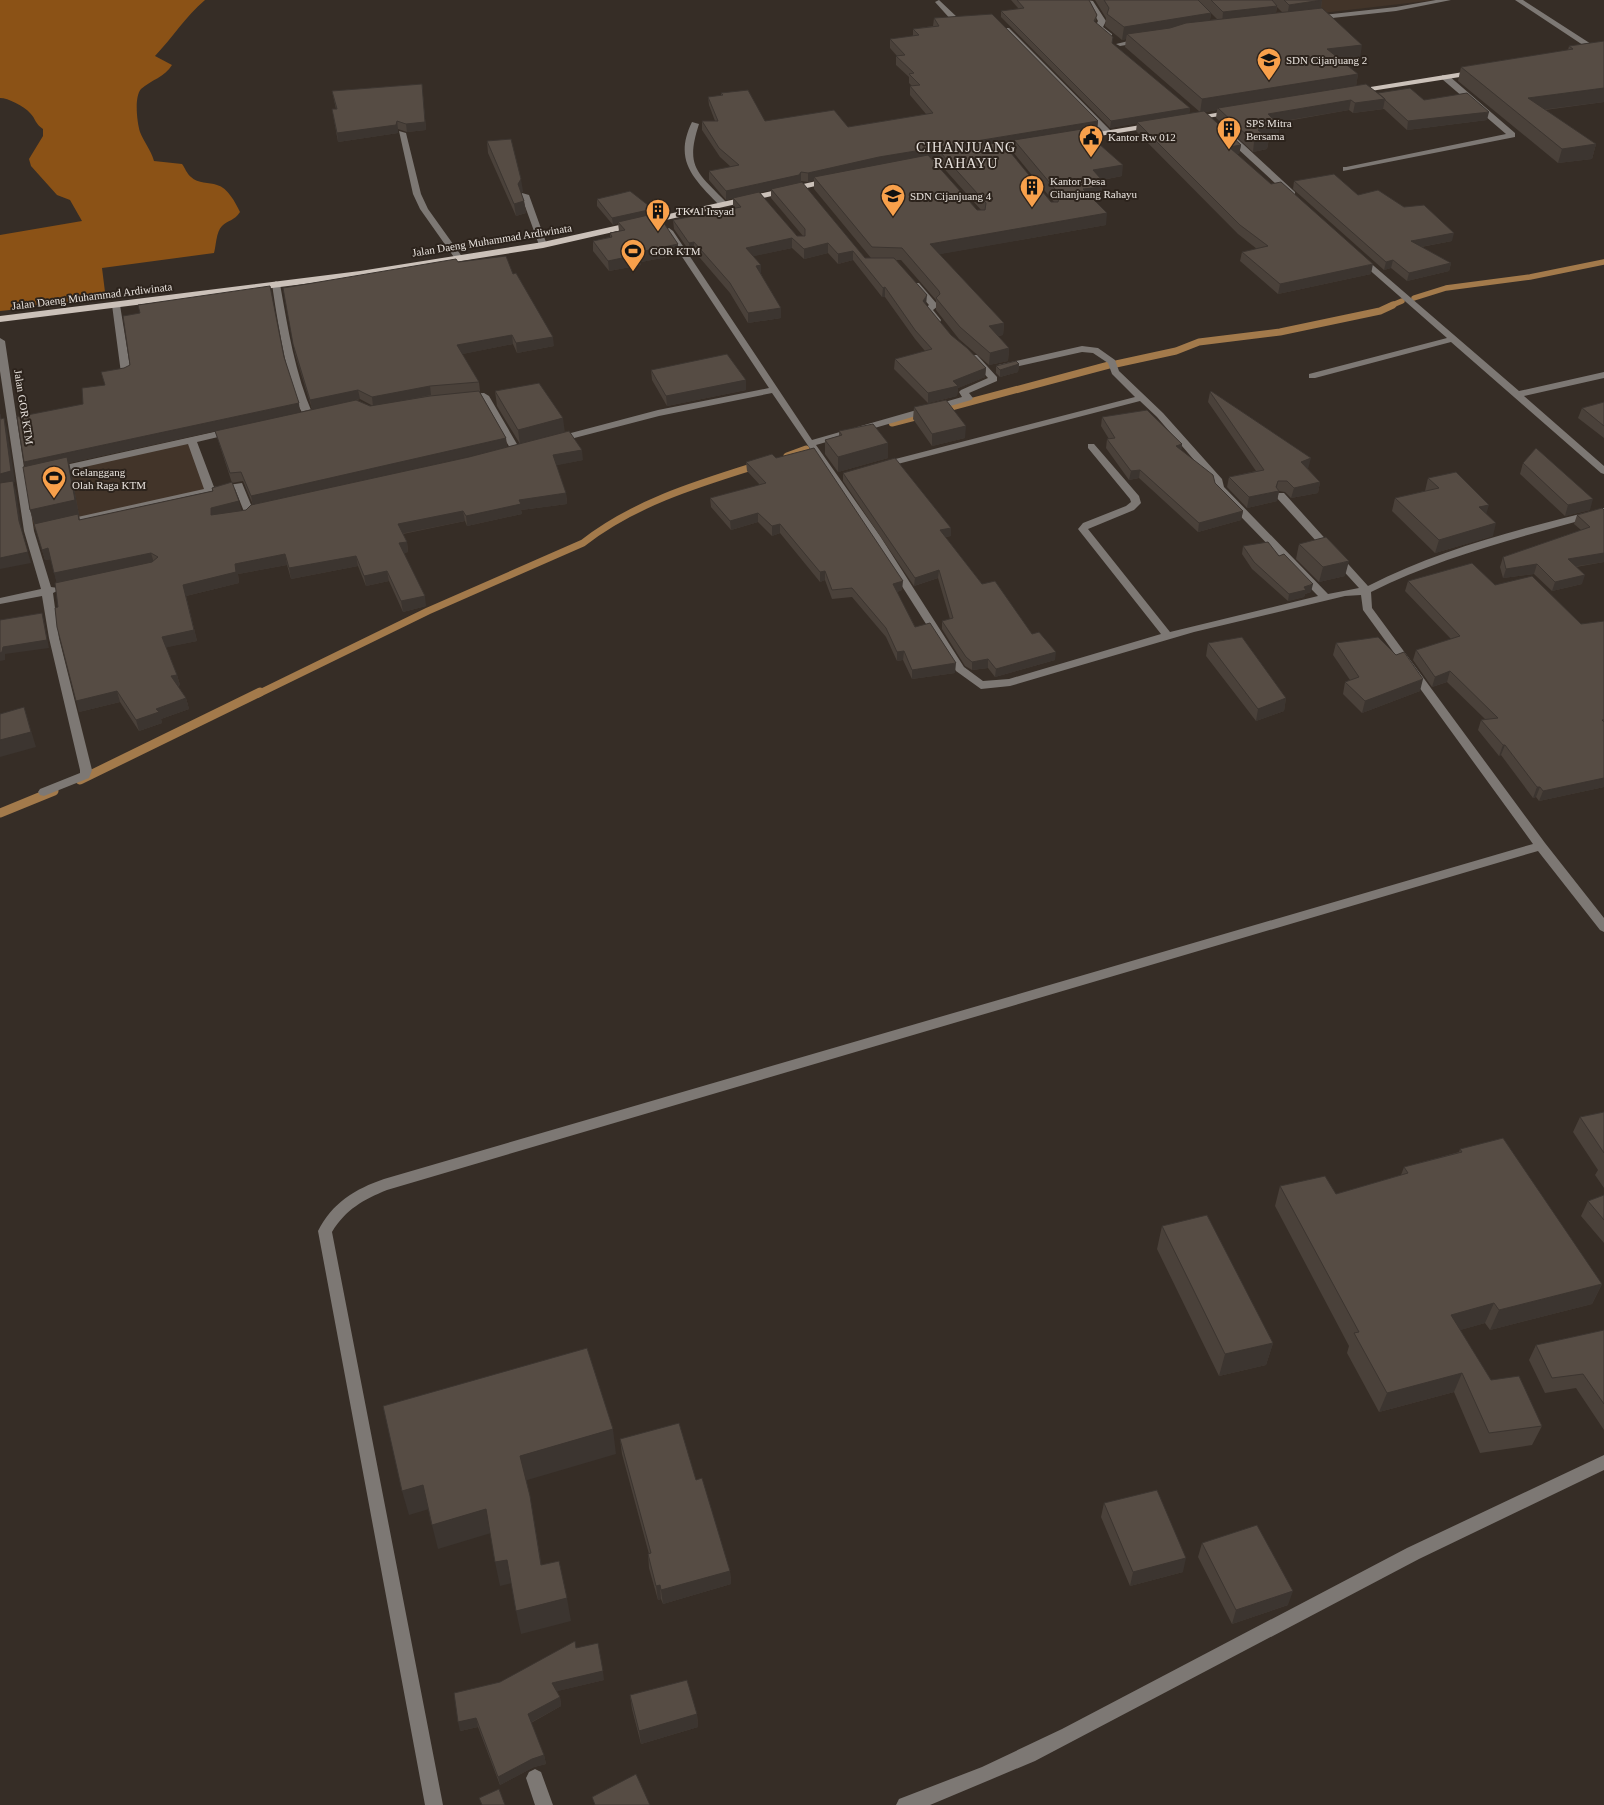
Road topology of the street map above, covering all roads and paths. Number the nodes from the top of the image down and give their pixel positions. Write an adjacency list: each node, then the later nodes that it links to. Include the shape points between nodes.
1 (1448, 0): 5 (street)
2 (1518, 0): 10 (street)
3 (1090, 1): 9 (street, via 1102,22 1099,27)
4 (939, 2): 6 (street, via 956,20)
5 (1309, 18)
6 (974, 20)
7 (999, 23): 23 (street)
8 (1150, 38): 9 (street)
9 (1120, 44): 11 (street, via 1116,46)
10 (1601, 50): 12 (main road)
11 (1123, 53)
12 (1589, 53)
13 (1484, 70): 14 (main road)
14 (1446, 77): 15 (main road); 33 (street, via 1512,135)
15 (1347, 93)
16 (1244, 110): 18 (main road)
17 (1190, 111): 18 (street)
18 (1202, 117): 19 (main road); 36 (street)
19 (1180, 120)
20 (695, 124): 37 (street, via 688,148 689,160)
21 (1162, 124): 23 (main road)
22 (402, 133): 41 (street, via 417,194)
23 (1108, 133): 24 (main road)
24 (1061, 140)
25 (1042, 143): 26 (main road)
26 (1004, 149): 27 (main road); 29 (street)
27 (977, 154)
28 (968, 155): 30 (main road)
29 (1010, 157)
30 (930, 161): 31 (main road); 32 (street)
31 (904, 166)
32 (937, 168)
33 (1346, 169)
34 (839, 178): 37 (main road, Jalan Daeng Muhammad Ardiwinata, via 807,189)
35 (525, 195): 39 (street)
36 (1297, 199)
37 (723, 204): 38 (main road, Jalan Daeng Muhammad Ardiwinata)
38 (661, 219): 39 (main road, Jalan Daeng Muhammad Ardiwinata); 54 (street)
39 (543, 245): 41 (main road, Jalan Daeng Muhammad Ardiwinata)
40 (1355, 253): 47 (street)
41 (459, 258): 43 (main road, Jalan Daeng Muhammad Ardiwinata)
42 (908, 277): 46 (street, via 934,306 928,309)
43 (276, 284): 44 (main road, Jalan Daeng Muhammad Ardiwinata); 58 (street, via 288,354)
44 (116, 305): 45 (main road, Jalan Daeng Muhammad Ardiwinata); 51 (street)
45 (0, 319)
46 (944, 328)
47 (1452, 339): 53 (street); 55 (street)
48 (0, 341): 67 (street, Jalan GOR KTM)
49 (966, 350): 50 (street)
50 (987, 370): 57 (street, via 1082,349 1095,350 1112,362 1116,372); 62 (street, via 994,379 964,392 968,398)
51 (126, 373)
52 (1604, 375): 55 (street)
53 (1312, 376)
54 (775, 390): 61 (street, via 658,413); 62 (street)
55 (1515, 395): 66 (street)
56 (455, 398): 64 (street, via 484,396)
57 (1141, 398): 65 (street, via 938,448); 76 (street, via 1218,480 1226,495)
58 (308, 415)
59 (246, 428): 60 (street)
60 (191, 440): 67 (street); 68 (street)
61 (542, 443)
62 (810, 444): 78 (street, via 840,477 960,669 981,685 1010,682)
63 (1091, 446): 78 (street, via 1136,503 1087,525 1084,533)
64 (515, 451)
65 (872, 468)
66 (1604, 471)
67 (20, 483): 72 (street, Jalan GOR KTM)
68 (210, 491): 71 (street, via 238,485 253,512); 72 (street)
69 (1280, 495): 75 (street)
70 (1604, 510): 75 (street, via 1394,575)
71 (236, 519)
72 (39, 529): 74 (street, Jalan GOR KTM)
73 (66, 587): 74 (street)
74 (47, 591): 77 (street); 79 (street, Jalan GOR KTM, via 54,638 86,770 85,775)
75 (1366, 591): 76 (street); 80 (street, via 1367,608)
76 (1326, 598): 78 (street)
77 (0, 600)
78 (1168, 636)
79 (44, 792)
80 (1541, 846): 81 (street); 84 (street, via 384,1185 360,1194 338,1208 325,1231)
81 (1604, 927)
82 (1604, 1462): 86 (street, via 1372,1573 1064,1737)
83 (535, 1778): 85 (street)
84 (434, 1805)
85 (544, 1805)
86 (905, 1805)

